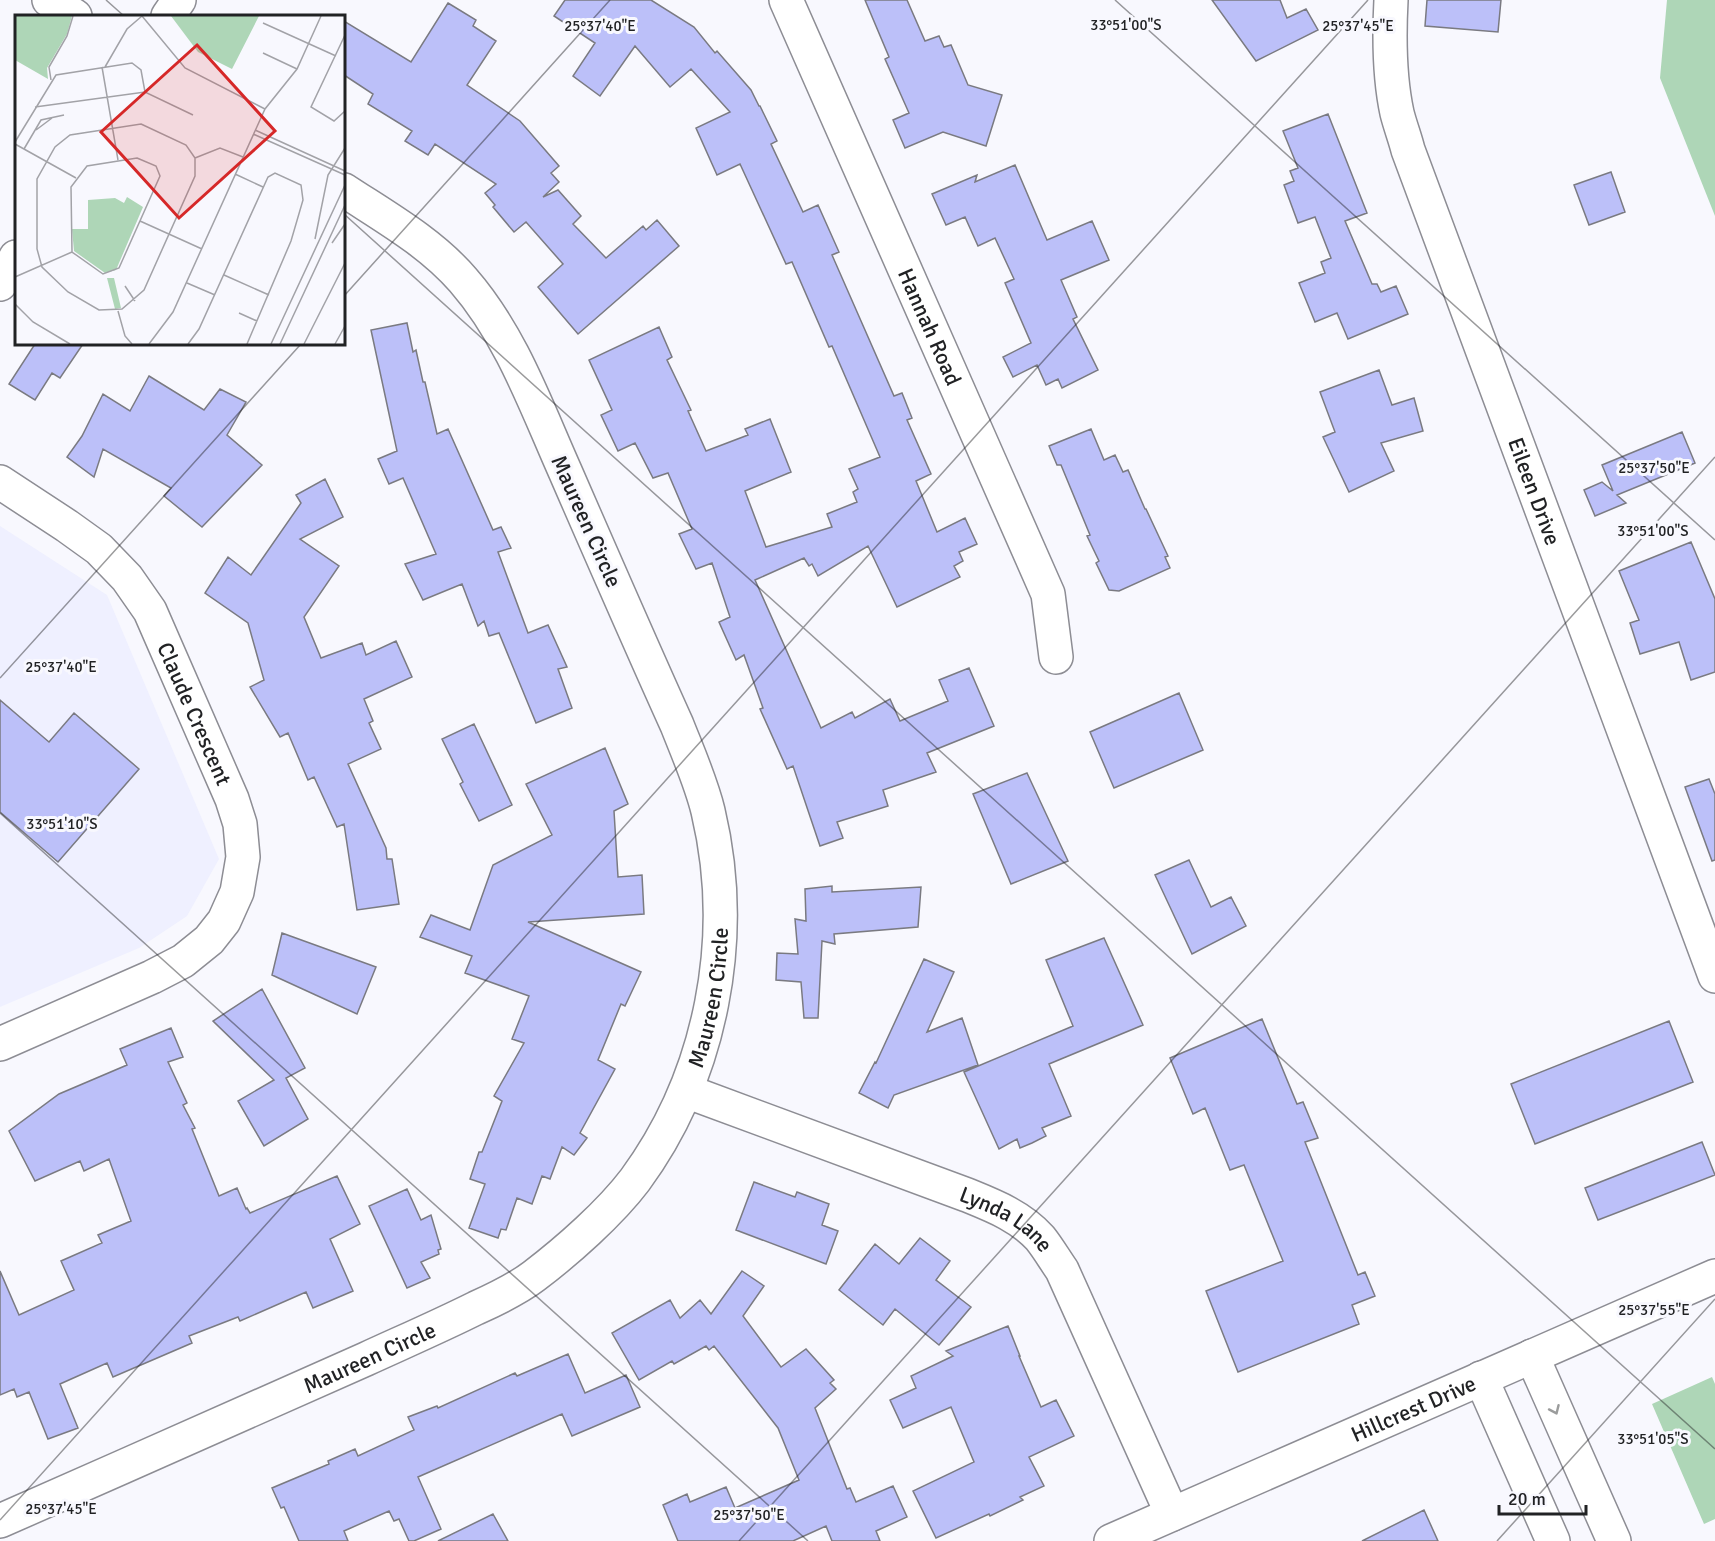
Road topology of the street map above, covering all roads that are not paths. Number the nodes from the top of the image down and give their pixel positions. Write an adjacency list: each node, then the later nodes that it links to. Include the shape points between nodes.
1 (50, 0): 5 (street)
2 (179, 0): 6 (street)
3 (786, 0): 11 (street, Hannah Road, via 1048,594)
4 (1391, 0): 12 (street, Eileen Drive, via 1392,79 1408,150)
5 (73, 15)
6 (169, 15)
7 (345, 191): 14 (street, Maureen Circle, via 443,259 483,304 501,332 695,772 708,809 721,917 714,996)
8 (15, 259): 9 (street)
9 (0, 284)
10 (0, 482): 13 (street, Claude Crescent, via 99,549 127,578 150,612 225,783 240,824 243,857 237,892 224,921 209,940 183,961)
11 (1056, 657)
12 (1715, 976)
13 (0, 1044)
14 (686, 1091): 18 (street, Lynda Lane, via 967,1195 1020,1220 1041,1239 1062,1270); 19 (street, Maureen Circle, via 660,1142 634,1181 599,1219 531,1278 461,1316)
15 (1715, 1276): 16 (street, Hillcrest Drive)
16 (1532, 1356): 17 (street, Hillcrest Drive); 22 (street, one-way to 22)
17 (1481, 1378): 18 (street, Hillcrest Drive); 21 (street)
18 (1172, 1514): 20 (street, Hillcrest Drive)
19 (0, 1521)
20 (1111, 1541)
21 (1553, 1541)
22 (1614, 1541)

